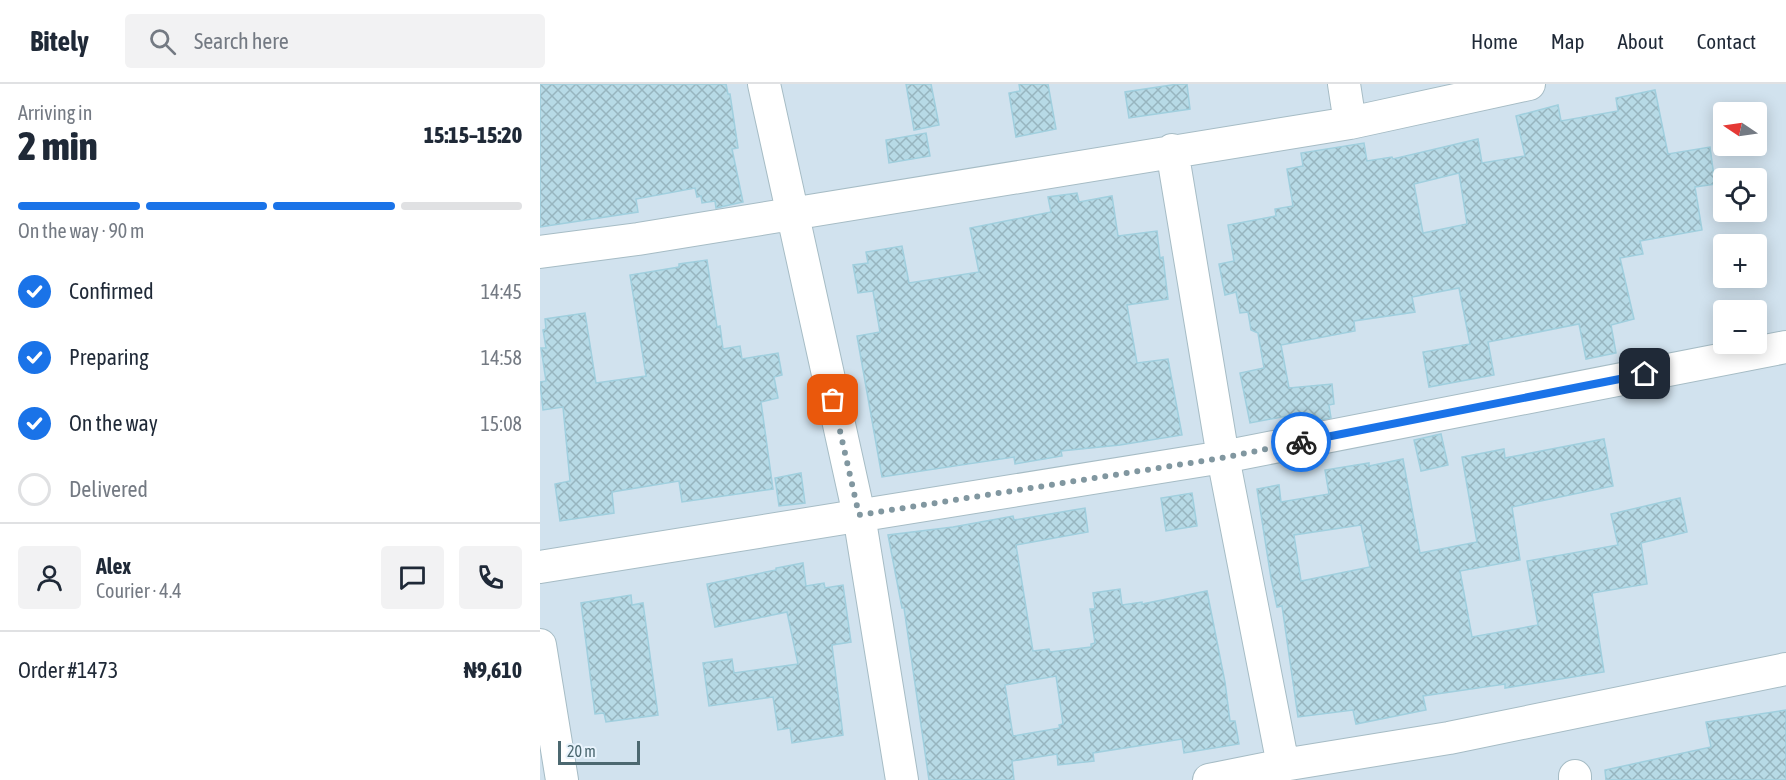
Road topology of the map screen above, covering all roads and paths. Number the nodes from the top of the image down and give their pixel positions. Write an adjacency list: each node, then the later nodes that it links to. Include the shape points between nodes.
1 (765, 84): 6 (street)
2 (1344, 84): 4 (street)
3 (1529, 84): 4 (street)
4 (1350, 123): 5 (street)
5 (1172, 150): 6 (street); 9 (street)
6 (792, 214): 7 (street); 10 (street)
7 (540, 252)
8 (1786, 347): 9 (street)
9 (1222, 458): 10 (street); 14 (street)
10 (859, 515): 11 (street); 16 (street)
11 (540, 567)
12 (540, 645): 15 (street)
13 (1786, 669): 14 (street, via 1449,738)
14 (1283, 765): 17 (street)
15 (562, 780)
16 (902, 780)
17 (1209, 780)

